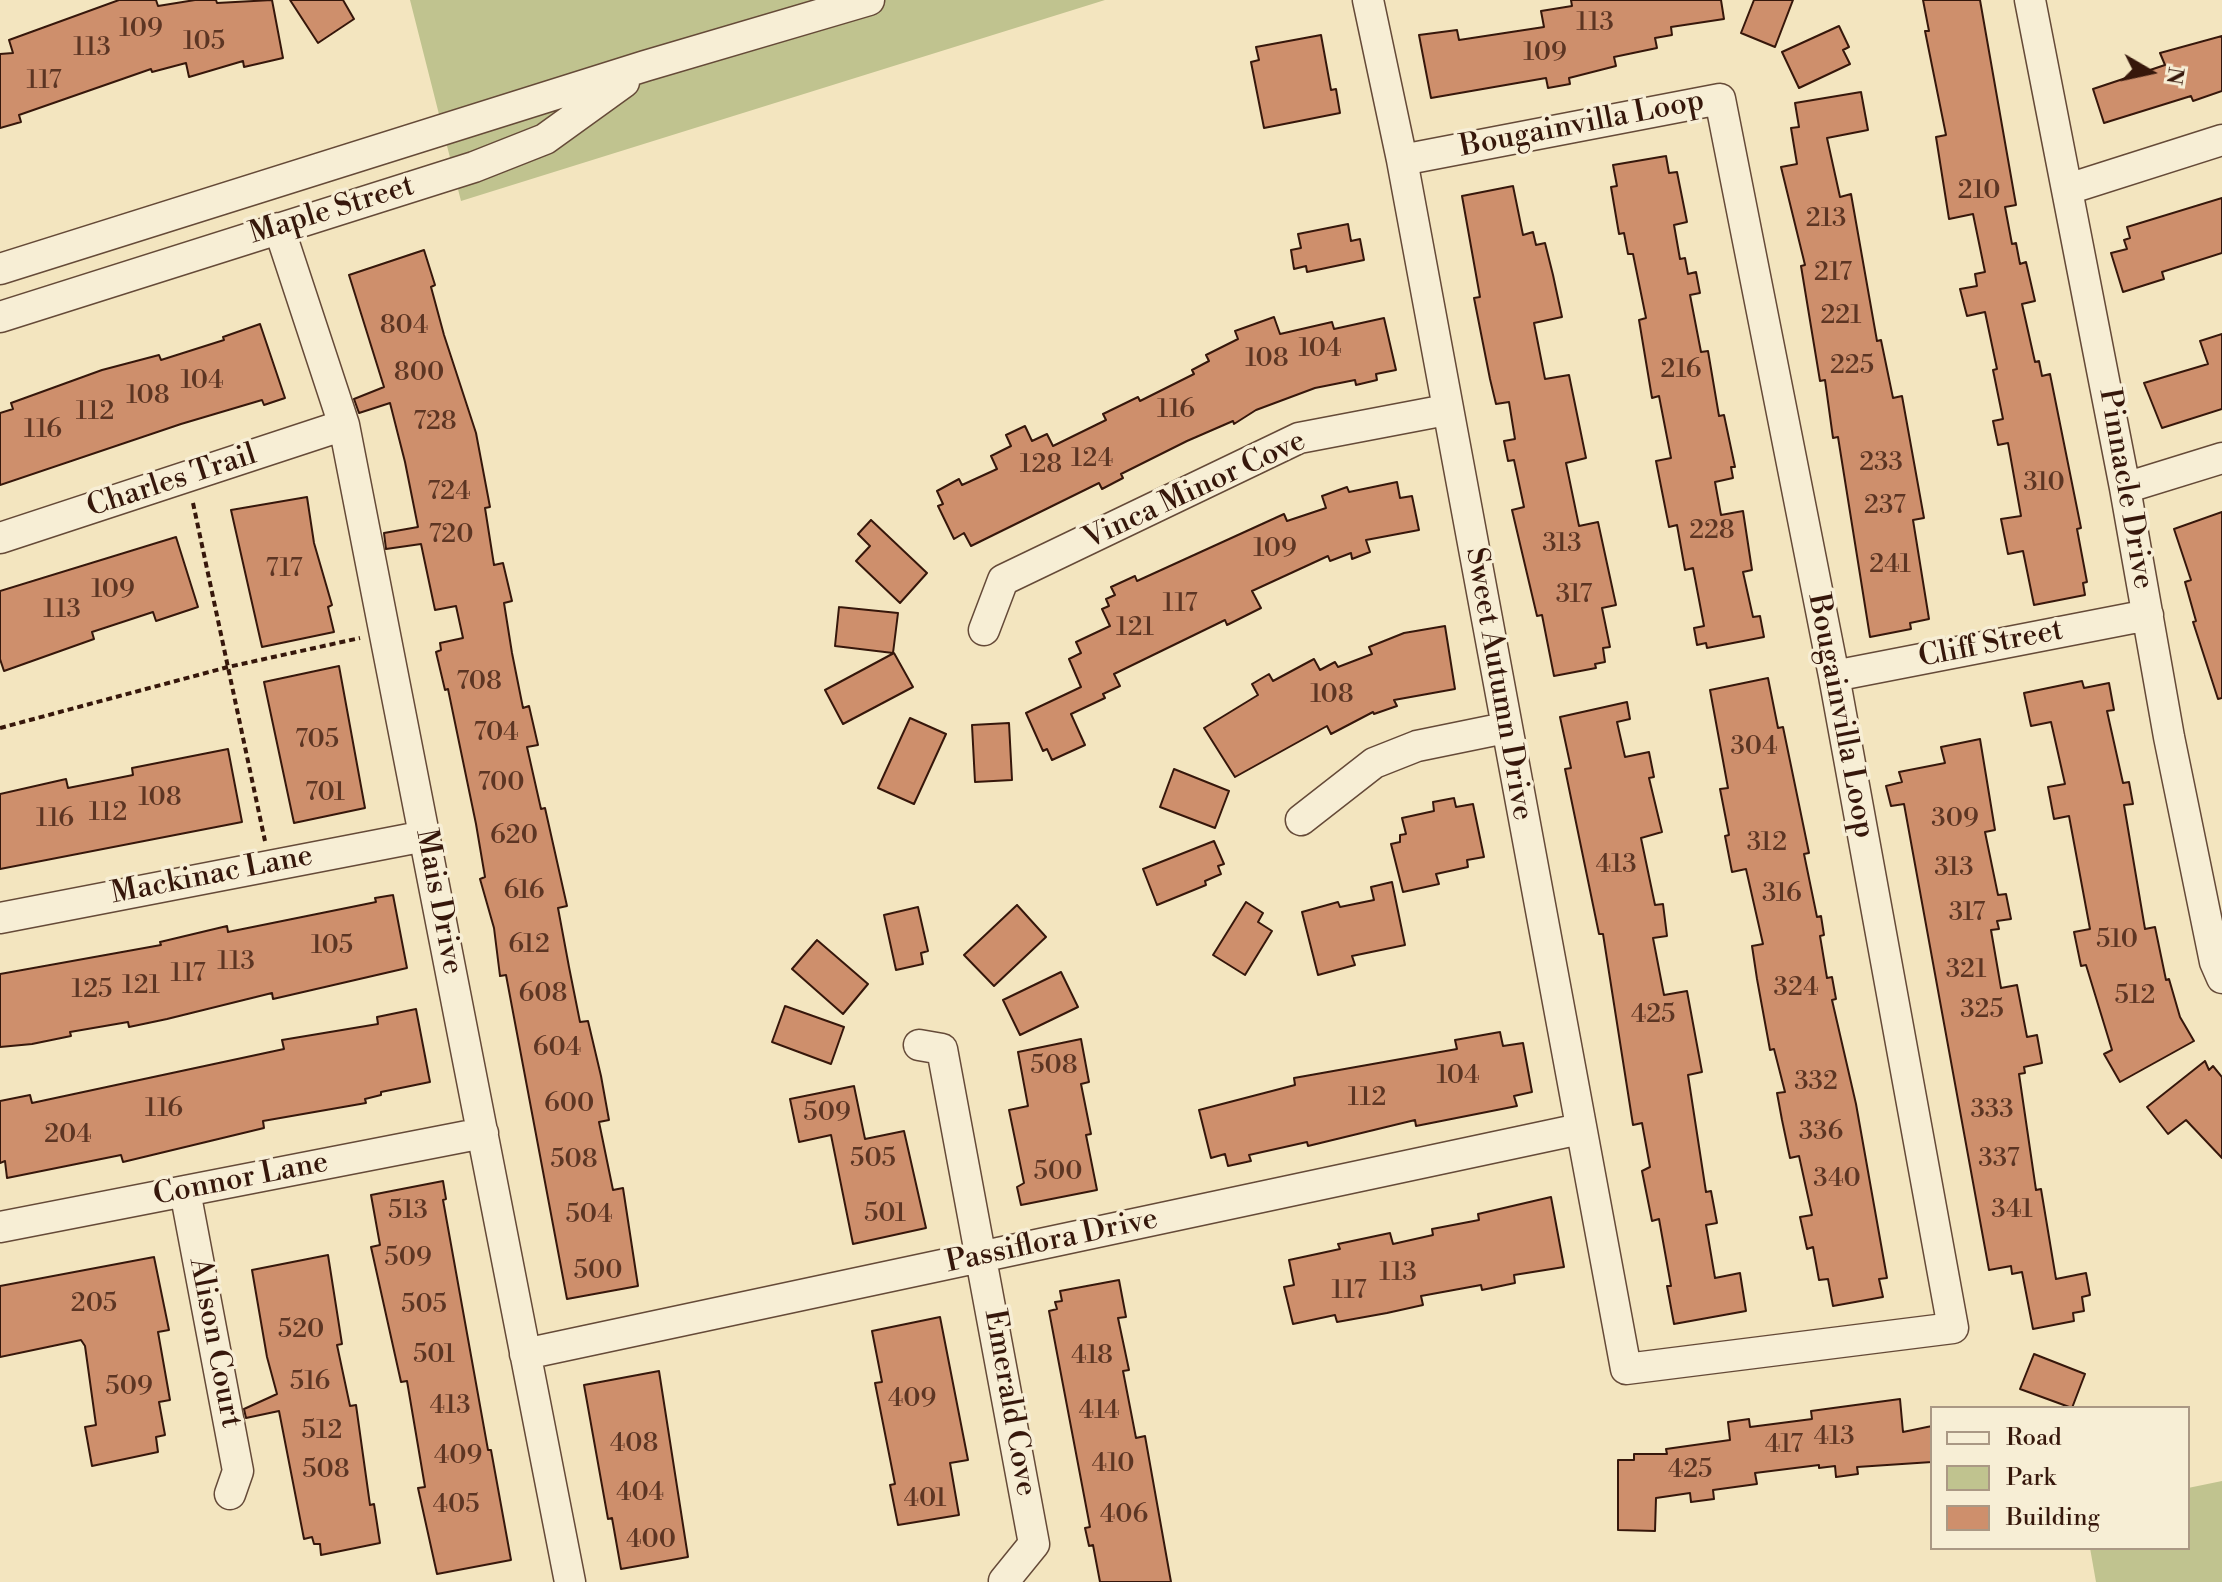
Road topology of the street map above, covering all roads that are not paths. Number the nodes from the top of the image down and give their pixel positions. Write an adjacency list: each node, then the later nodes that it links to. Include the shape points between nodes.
1 (869, 0): 4 (street, Maple Street)
2 (1368, 0): 6 (street, Sweet Autumn Drive)
3 (2030, 0): 7 (street, Pinnacle Drive)
4 (645, 66): 8 (street, Maple Street, via 545,139 474,167); 9 (street, Maple Street)
5 (2222, 140): 7 (street)
6 (1402, 160): 11 (street, Sweet Autumn Drive); 18 (street, Bougainvilla Loop, via 1720,99)
7 (2068, 189): 14 (street, Pinnacle Drive)
8 (279, 228): 10 (street, Maple Street); 12 (street, Mais Drive)
9 (0, 269)
10 (0, 317)
11 (1446, 410): 17 (street, Vinca Minor Cove, via 1299,438 1003,580); 19 (street, Sweet Autumn Drive)
12 (344, 425): 15 (street, Charles Trail); 21 (street, Mais Drive)
13 (2222, 458): 14 (street)
14 (2125, 488): 16 (street, Pinnacle Drive)
15 (0, 538)
16 (2148, 615): 18 (street, Cliff Street); 23 (street, Pinnacle Drive, via 2197,877)
17 (984, 630)
18 (1834, 676): 31 (street, Bougainvilla Loop, via 1953,1328)
19 (1505, 728): 20 (street, via 1417,746 1374,763); 25 (street, Sweet Autumn Drive)
20 (1301, 820)
21 (425, 836): 22 (street, Mackinac Lane); 26 (street, Mais Drive)
22 (0, 918)
23 (2222, 978)
24 (919, 1045): 29 (street, Emerald Cove, via 942,1049)
25 (1580, 1129): 29 (street, Passiflora Drive); 31 (street, Sweet Autumn Drive)
26 (483, 1133): 27 (street, Connor Lane); 30 (street, Mais Drive)
27 (185, 1191): 28 (street, Connor Lane); 32 (street, Alison Court, via 238,1471)
28 (0, 1227)
29 (983, 1258): 30 (street, Passiflora Drive); 33 (street, Emerald Cove, via 1034,1544)
30 (525, 1354): 34 (street, Mais Drive)
31 (1626, 1369)
32 (230, 1494)
33 (1004, 1581)
34 (570, 1582)

